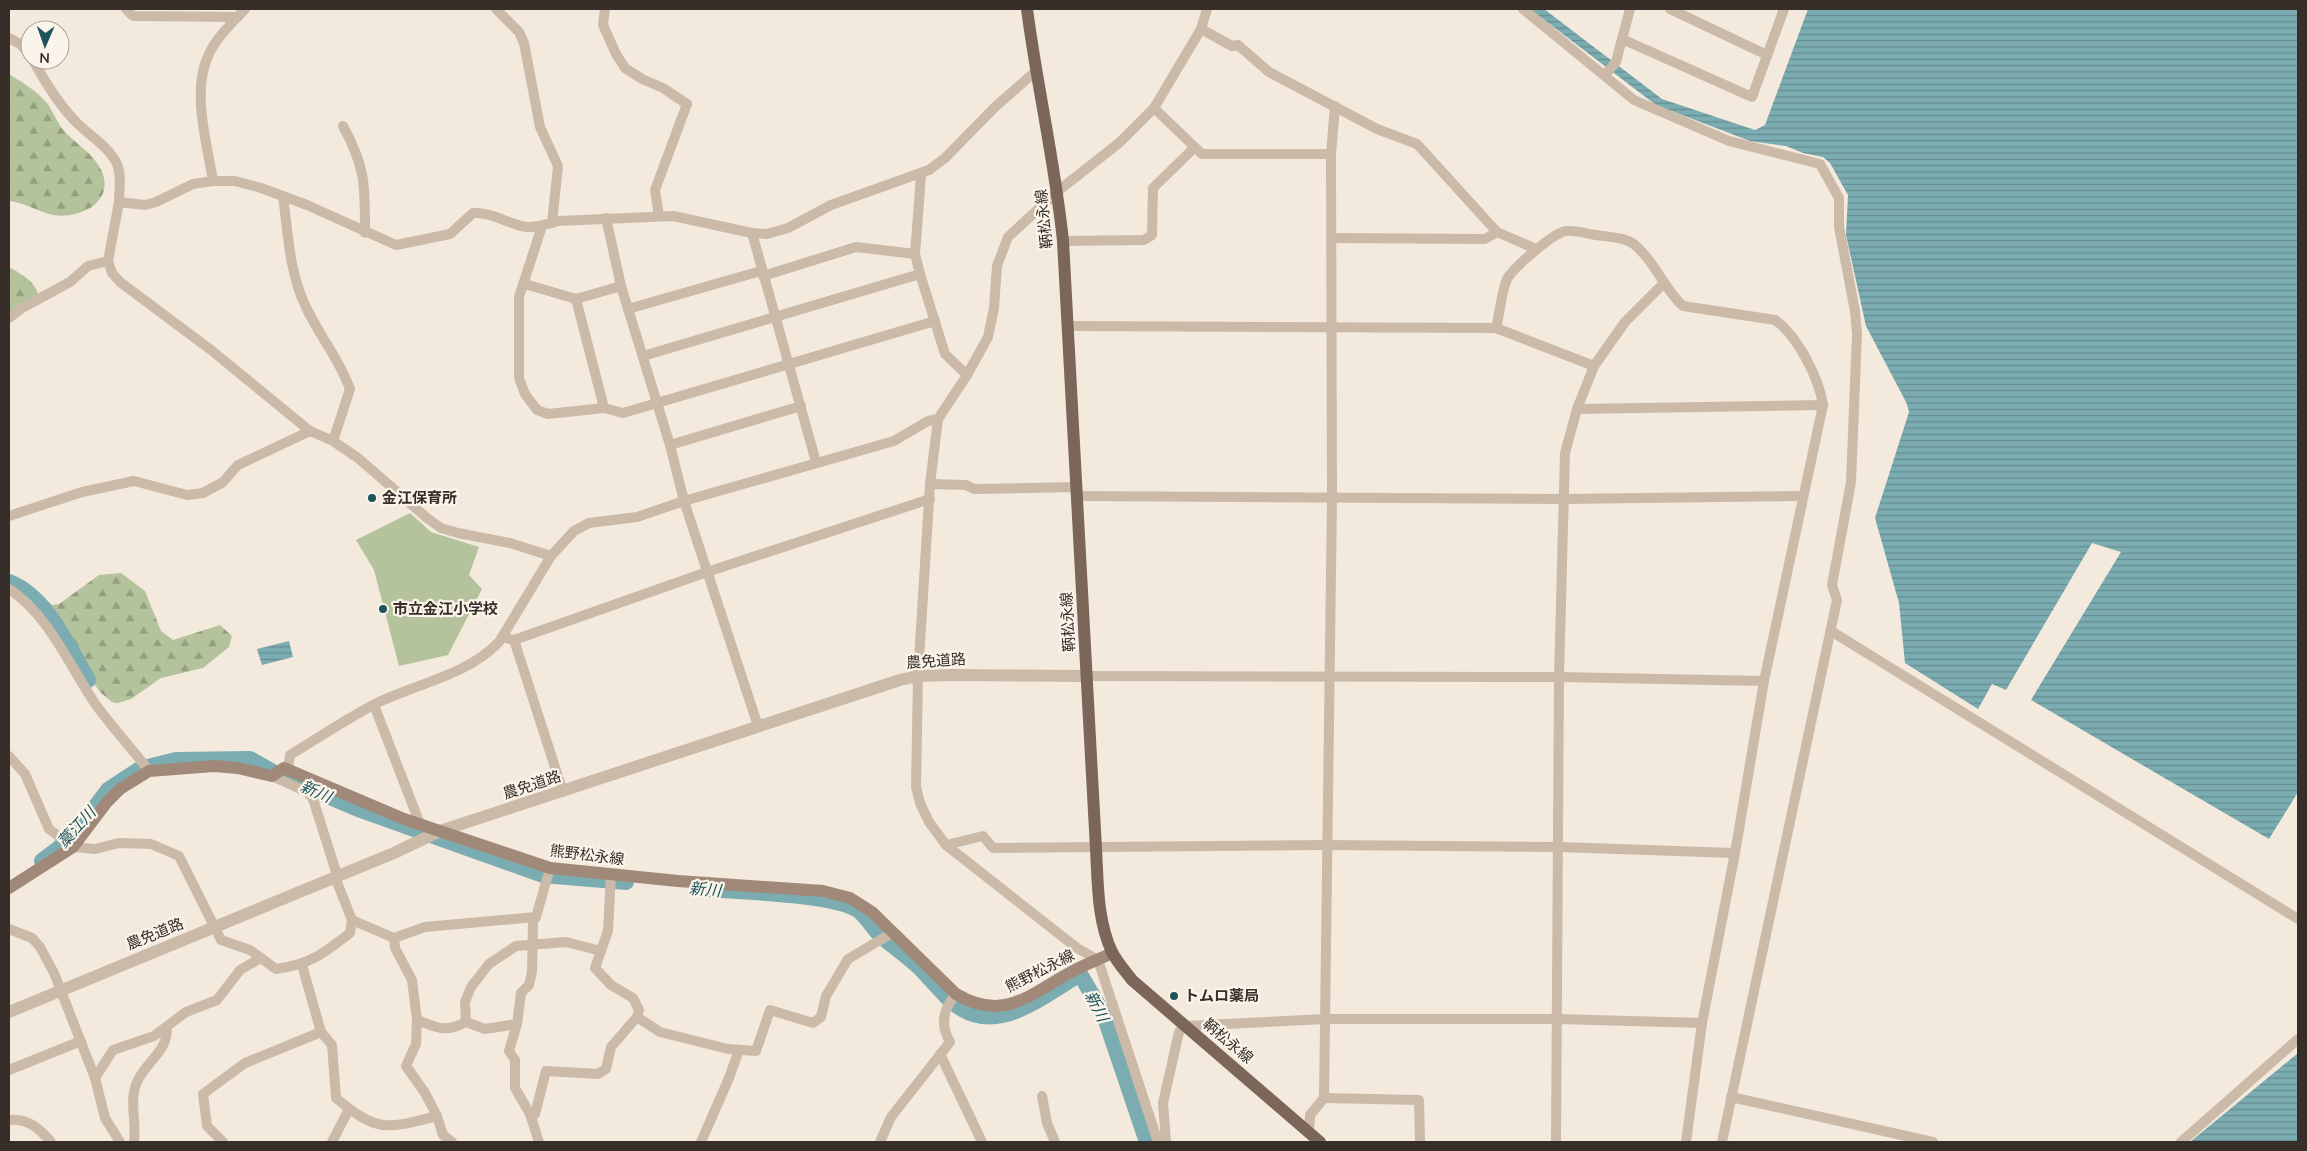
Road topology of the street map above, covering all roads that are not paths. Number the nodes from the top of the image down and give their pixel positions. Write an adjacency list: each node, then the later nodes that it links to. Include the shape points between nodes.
1 (126, 9): 10 (street, via 133,16)
2 (496, 9): 31 (street, via 519,32 524,43 540,127 558,166)
3 (605, 9): 29 (street, via 602,25 625,68 687,104 655,190)
4 (1027, 9): 18 (main road, 鞆松永線)
5 (1207, 9): 11 (street)
6 (1523, 9): 16 (street)
7 (1630, 9): 13 (street)
8 (1670, 9): 15 (street)
9 (1782, 9): 15 (street)
10 (241, 13): 25 (street, via 209,54 202,79 202,104)
11 (1201, 30): 19 (street, via 1238,46 1270,72); 20 (street)
12 (9, 38): 14 (street)
13 (1622, 39): 15 (street, via 1752,97); 16 (street)
14 (20, 44)
15 (1767, 55)
16 (1610, 69): 78 (street, via 1634,100 1691,126 1729,141 1820,164 1839,198 1839,227 1857,334 1851,482 1832,585 1836,600)
17 (40, 70): 28 (street, via 65,109 111,154 118,166)
18 (1035, 72): 24 (street, via 994,107 945,158); 26 (main road, 鞆松永線)
19 (1334, 106): 23 (street); 32 (street, via 1377,129 1417,144)
20 (1154, 108): 22 (street); 26 (street, via 1119,142)
21 (343, 126): 33 (street, via 365,178)
22 (1194, 148): 23 (street, via 1202,154); 36 (street, via 1153,188 1152,235 1144,240)
23 (1331, 154): 35 (street)
24 (921, 175): 34 (street, via 831,205 788,228 768,234); 38 (street)
25 (213, 181): 27 (street, via 235,182); 28 (street, via 193,184 145,205)
26 (1058, 190): 36 (main road, 鞆松永線); 56 (street, via 1008,237 997,266 988,337)
27 (284, 196): 33 (street); 64 (street, via 291,262 303,302 314,325 336,355 350,389)
28 (119, 202): 39 (street)
29 (659, 216): 30 (street); 34 (street, via 673,216)
30 (606, 218): 31 (street); 44 (street)
31 (547, 225): 33 (street, via 526,226 485,212 473,213 450,234 396,245); 43 (street)
32 (1497, 232): 35 (street, via 1485,239); 37 (street)
33 (366, 233)
34 (752, 233): 40 (street)
35 (1332, 238): 51 (street)
36 (1063, 241): 50 (main road, 鞆松永線)
37 (1536, 249): 42 (street, via 1565,231 1627,241 1635,244 1648,258); 52 (street, via 1508,279)
38 (915, 254): 40 (street, via 856,247); 41 (street)
39 (108, 261): 47 (street, via 88,266 70,282); 63 (street, via 120,282 211,350)
40 (762, 273): 46 (street); 48 (street)
41 (920, 274): 48 (street); 49 (street)
42 (1664, 283): 55 (street, via 1625,322); 58 (street, via 1682,306 1775,320 1784,326 1814,376)
43 (525, 284): 45 (street); 60 (street, via 519,297 519,378 528,399 537,410 548,414)
44 (621, 286): 45 (street); 46 (street)
45 (576, 299): 60 (street)
46 (628, 309): 53 (street)
47 (9, 318)
48 (775, 318): 53 (street); 54 (street)
49 (935, 321): 54 (street); 56 (street, via 945,354)
50 (1068, 326): 51 (street); 68 (main road, 鞆松永線)
51 (1333, 326): 52 (street); 70 (street)
52 (1496, 328): 55 (street)
53 (643, 356): 57 (street)
54 (788, 364): 57 (street); 59 (street)
55 (1594, 366): 61 (street)
56 (967, 375): 62 (street)
57 (657, 402): 60 (street, via 623,413); 65 (street)
58 (1823, 405): 61 (street); 69 (street)
59 (801, 406): 65 (street); 66 (street)
60 (604, 408)
61 (1577, 410): 72 (street, via 1565,453)
62 (938, 419): 66 (street, via 928,421 894,441); 67 (street)
63 (310, 431): 64 (street); 74 (street, via 238,465 223,482 203,493 186,495 134,480 82,492)
64 (333, 440): 75 (street, via 441,528)
65 (670, 445): 73 (street)
66 (816, 462): 73 (street)
67 (930, 484): 68 (street, via 966,485 974,489); 71 (street)
68 (1077, 492): 70 (street); 82 (main road, 鞆松永線)
69 (1802, 496): 72 (street); 85 (street)
70 (1332, 498): 72 (street); 83 (street)
71 (930, 499): 76 (street); 81 (street)
72 (1563, 499): 84 (street)
73 (684, 501): 75 (street, via 637,516 589,523 574,531); 76 (street)
74 (9, 516)
75 (551, 556): 79 (street)
76 (707, 572): 80 (street); 87 (street)
77 (9, 589): 89 (street, via 22,598 51,634 97,705)
78 (1831, 631): 105 (street); 137 (street)
79 (502, 637): 80 (street); 86 (street, via 488,654 471,664)
80 (514, 640): 91 (street)
81 (918, 676): 82 (street, 農免道路); 87 (street, 農免道路); 95 (street, via 916,787 929,822)
82 (1087, 676): 83 (street); 98 (main road, 鞆松永線)
83 (1328, 676): 84 (street); 96 (street)
84 (1559, 677): 85 (street); 97 (street)
85 (1764, 681): 99 (street)
86 (374, 705): 90 (street, via 290,754); 92 (street)
87 (758, 726): 91 (street, 農免道路)
88 (9, 756): 94 (street, via 25,774 49,829)
89 (149, 771): 90 (main road, 熊野松永線, via 214,766); 94 (main road, via 114,796)
90 (278, 772): 92 (main road, 熊野松永線); 102 (street, via 313,799)
91 (563, 792): 93 (street, 農免道路)
92 (420, 824): 93 (main road, 熊野松永線)
93 (438, 832): 100 (main road, 熊野松永線); 102 (street, 農免道路)
94 (68, 843): 103 (main road); 107 (street, via 95,848 143,843 173,851 191,876)
95 (946, 845): 98 (street, via 984,836 994,848); 115 (street, via 1077,948)
96 (1327, 845): 97 (street); 98 (street); 122 (street)
97 (1558, 847): 99 (street); 121 (street)
98 (1096, 848): 113 (main road, 鞆松永線, via 1100,906)
99 (1735, 853): 125 (street)
100 (549, 874): 101 (main road, 熊野松永線); 104 (street)
101 (611, 875): 109 (main road, 熊野松永線, via 823,891 850,898 872,912); 112 (street, via 608,931)
102 (336, 876): 106 (street); 107 (street, 農免道路)
103 (9, 888)
104 (536, 917): 110 (street, via 425,927); 111 (street)
105 (2298, 919)
106 (352, 920): 110 (street); 116 (street, via 350,933 324,954)
107 (215, 928): 114 (street, via 221,940 250,950); 117 (street, 農免道路)
108 (9, 929): 117 (street, via 32,938 40,947)
109 (892, 933): 118 (main road, 熊野松永線); 132 (street, via 848,959 826,996 821,1017 813,1023 770,1010 756,1051)
110 (394, 938): 123 (street, via 395,948 412,980)
111 (532, 944): 112 (street, via 566,942); 124 (street, via 516,946 489,964 471,987 465,1002); 126 (street, via 532,972 529,985 521,993)
112 (601, 951): 120 (street, via 595,968 611,985 634,998 639,1010)
113 (1112, 953): 115 (main road, 熊野松永線); 127 (main road, 鞆松永線, via 1132,980)
114 (261, 958): 116 (street, via 276,969); 128 (street, via 240,970 217,1000 186,1012)
115 (1098, 960): 118 (main road, 熊野松永線, via 1024,1000 1006,1006 988,1007); 155 (street)
116 (302, 965): 129 (street)
117 (61, 990): 119 (street, 農免道路); 131 (street)
118 (956, 994): 133 (street, via 946,1005 943,1030 950,1042)
119 (9, 1012)
120 (637, 1017): 132 (street, via 660,1032); 140 (street, via 611,1047 606,1069 598,1074 546,1071 535,1114)
121 (1557, 1018): 122 (street); 125 (street); 159 (street)
122 (1325, 1019): 127 (street); 138 (street)
123 (418, 1020): 124 (street, via 440,1029 453,1029); 141 (street, via 416,1044 406,1066)
124 (466, 1022): 126 (street, via 485,1029)
125 (1702, 1023): 160 (street)
126 (517, 1024): 140 (street, via 509,1051 515,1060 515,1088)
127 (1185, 1026): 143 (main road, 鞆松永線); 156 (street, via 1179,1032 1163,1103)
128 (167, 1027): 135 (street, via 154,1036 113,1050); 146 (street, via 168,1040 137,1081)
129 (321, 1032): 139 (street, via 332,1045 336,1098); 147 (street, via 245,1063 203,1094 208,1126)
130 (2298, 1039): 163 (street)
131 (81, 1041): 134 (street); 135 (street)
132 (739, 1050): 151 (street)
133 (940, 1054): 152 (street, via 892,1117); 153 (street)
134 (9, 1070)
135 (95, 1078): 145 (street, via 105,1118)
136 (1042, 1096): 154 (street, via 1047,1123)
137 (1731, 1097): 161 (street); 162 (street)
138 (1324, 1098): 143 (street, via 1310,1115); 158 (street, via 1419,1100)
139 (349, 1109): 141 (street, via 379,1126 396,1127); 148 (street)
140 (530, 1114): 150 (street)
141 (437, 1116): 149 (street, via 443,1135)
142 (9, 1120): 144 (street, via 27,1122 41,1129)
143 (1309, 1132): 157 (main road, 鞆松永線)
144 (52, 1142)
145 (120, 1142)
146 (134, 1142)
147 (223, 1142)
148 (332, 1142)
149 (452, 1142)
150 (539, 1142)
151 (701, 1142)
152 (880, 1142)
153 (982, 1142)
154 (1055, 1142)
155 (1158, 1142)
156 (1166, 1142)
157 (1320, 1142)
158 (1420, 1142)
159 (1556, 1142)
160 (1686, 1142)
161 (1722, 1142)
162 (1933, 1142)
163 (2181, 1142)

